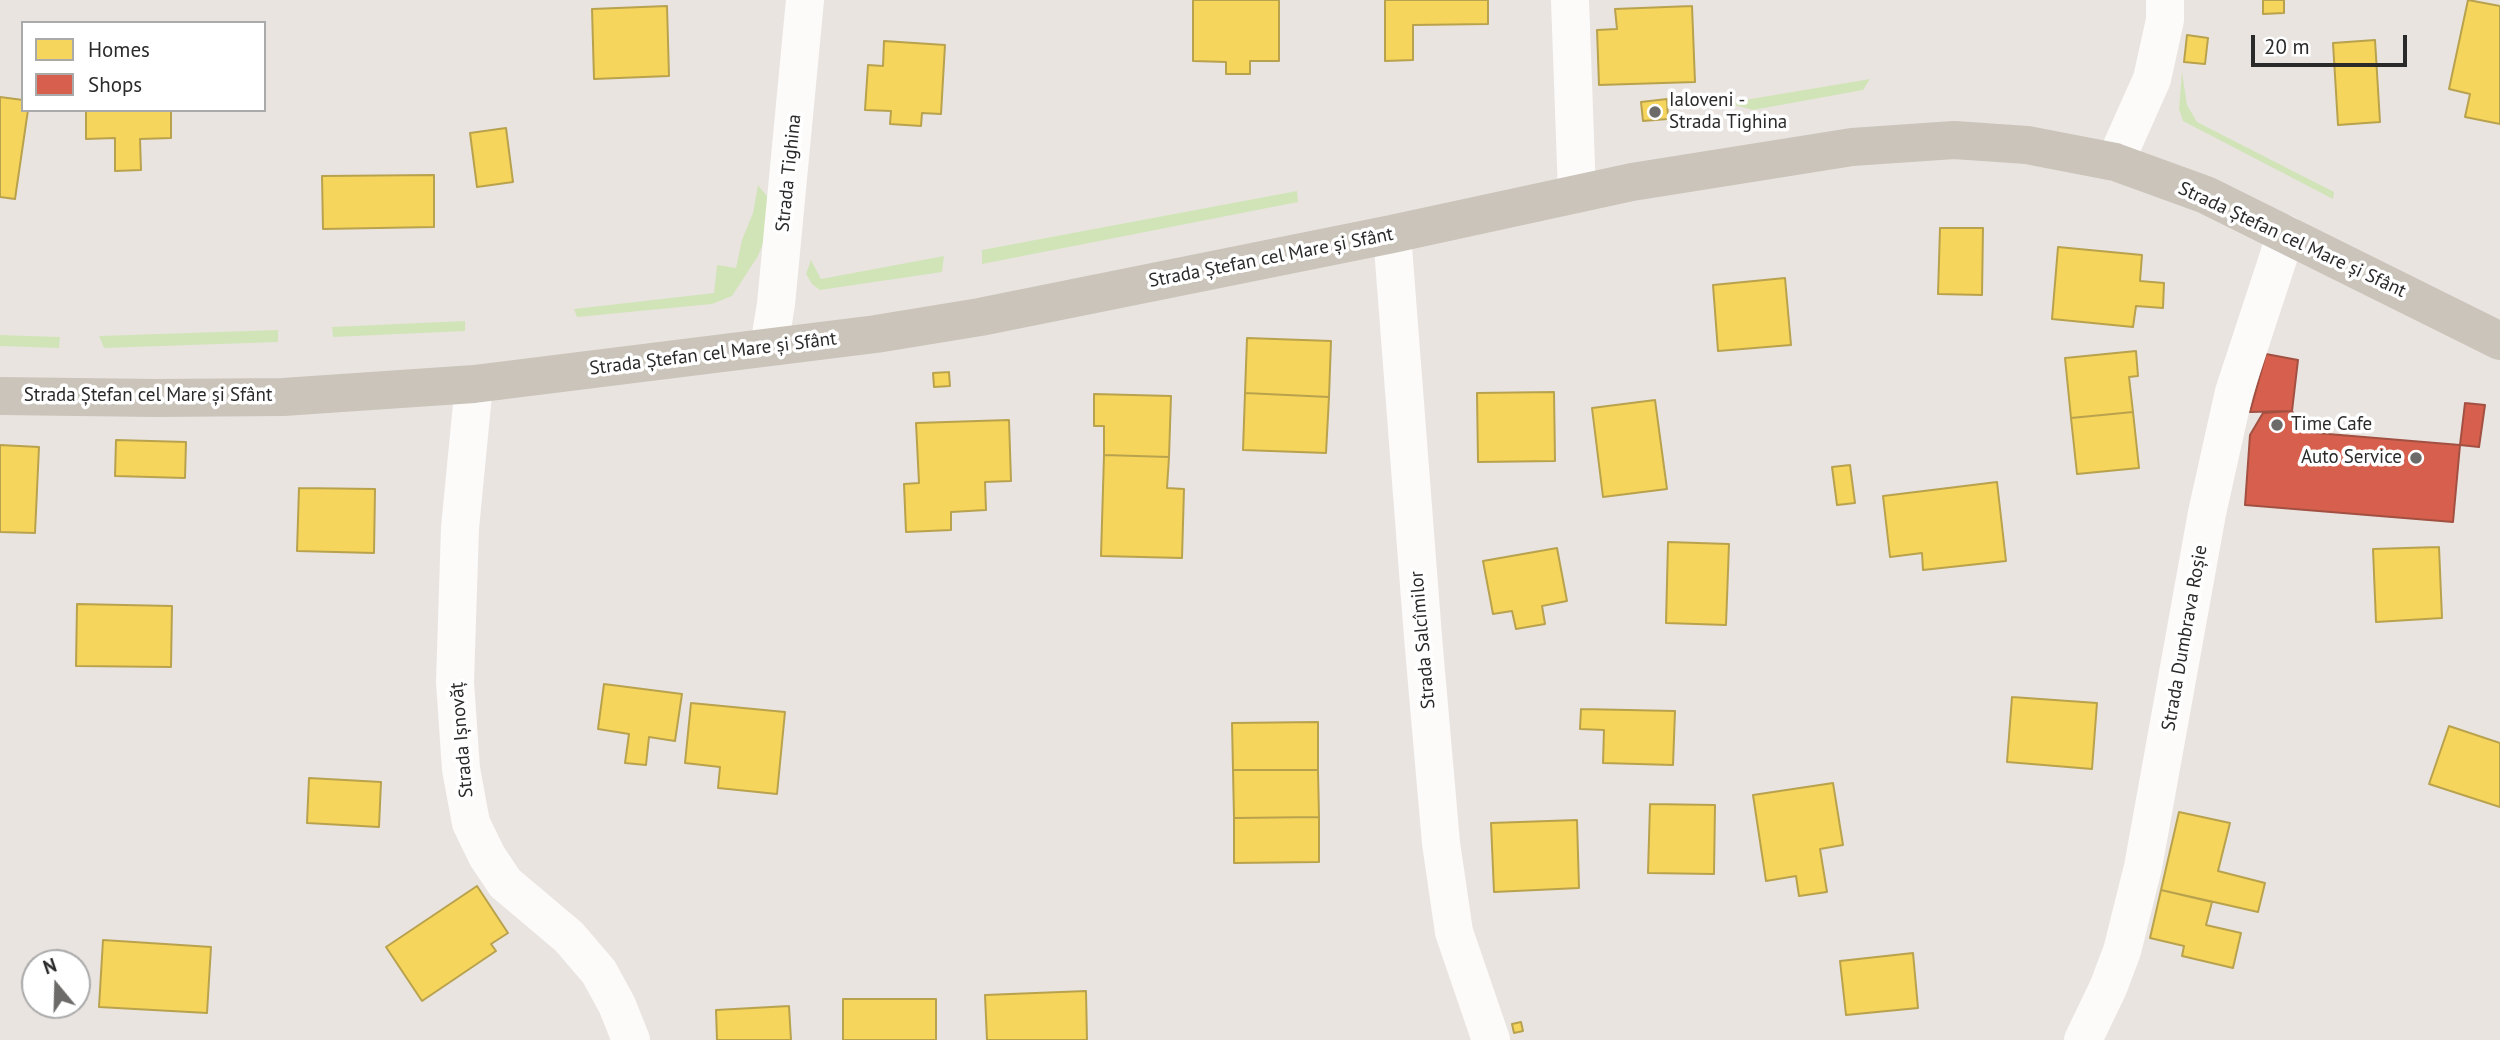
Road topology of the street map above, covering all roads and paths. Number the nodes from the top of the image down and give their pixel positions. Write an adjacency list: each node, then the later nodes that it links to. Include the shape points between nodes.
1 (805, 0): 9 (street, Strada Tighina)
2 (1570, 0): 5 (street)
3 (2165, 0): 4 (street, via 2152,79)
4 (2115, 162): 5 (main road, Strada Ștefan cel Mare și Sfânt, via 2027,145 1954,140 1852,147); 7 (main road, Strada Ștefan cel Mare și Sfânt, via 2206,195)
5 (1577, 193): 6 (main road, Strada Ștefan cel Mare și Sfânt)
6 (1392, 234): 9 (main road, Strada Ștefan cel Mare și Sfânt, via 980,317); 13 (street, Strada Salcîmilor, via 1441,843 1454,932)
7 (2286, 234): 8 (main road, Strada Ștefan cel Mare și Sfânt); 14 (street, Strada Dumbrava Roșie, via 2234,392 2207,513 2143,867 2122,951)
8 (2500, 341)
9 (769, 347): 10 (main road, Strada Ștefan cel Mare și Sfânt)
10 (474, 384): 11 (main road, Strada Ștefan cel Mare și Sfânt, via 283,397); 12 (street, Strada Ișnovăț, via 460,528 456,682 461,769 471,822 505,883 569,937 599,972)
11 (0, 396)
12 (631, 1040)
13 (1491, 1040)
14 (2082, 1040)

